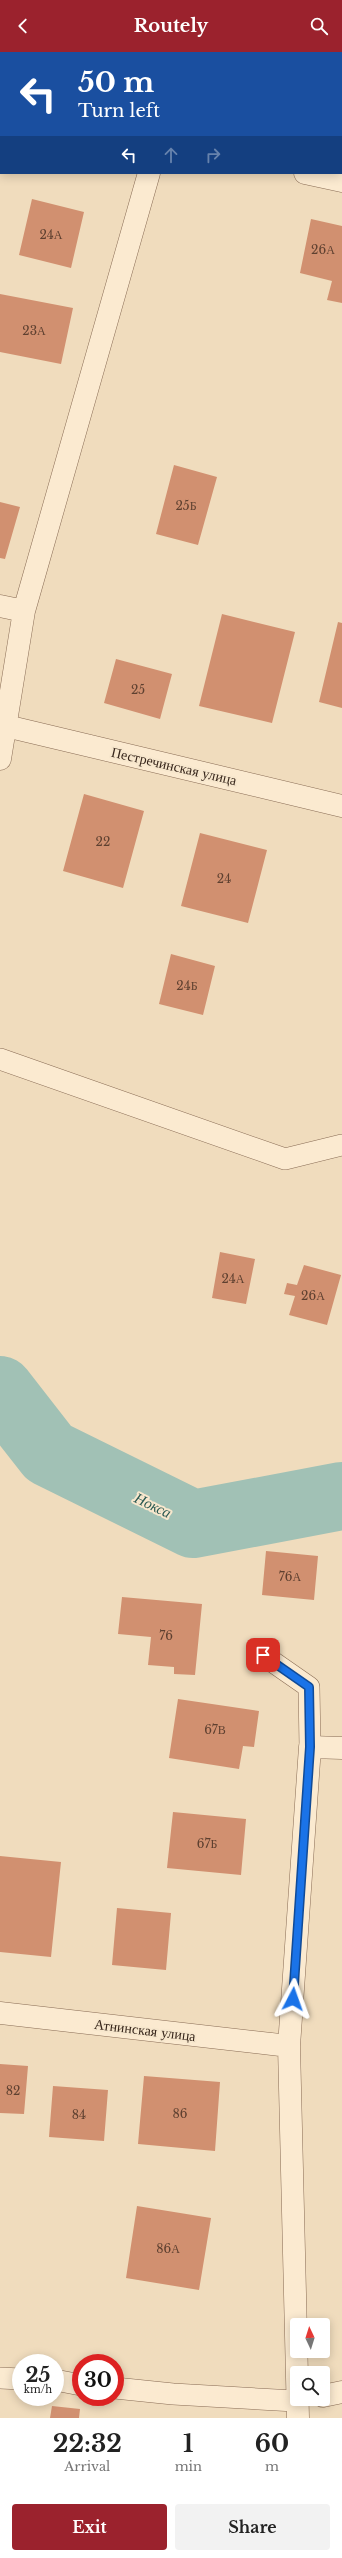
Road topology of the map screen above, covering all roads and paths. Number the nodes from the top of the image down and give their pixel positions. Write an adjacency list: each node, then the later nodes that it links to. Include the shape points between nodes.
1 (149, 174): 5 (street)
2 (310, 174): 3 (street)
3 (342, 181)
4 (0, 606): 5 (street)
5 (24, 611): 6 (street)
6 (6, 726): 7 (street); 8 (street, Пестречинская улица)
7 (0, 759)
8 (342, 806)
9 (0, 1059): 10 (lane, via 285,1159)
10 (342, 1145)
11 (263, 1655): 12 (lane, via 309,1687)
12 (310, 1747): 13 (street); 15 (street)
13 (342, 1748)
14 (0, 2013): 15 (street, Атнинская улица)
15 (289, 2046): 16 (street)
16 (298, 2366)
17 (0, 2378): 18 (lane)
18 (12, 2379)
19 (124, 2389): 22 (lane)
20 (342, 2392): 21 (street)
21 (330, 2395)
22 (290, 2405)

